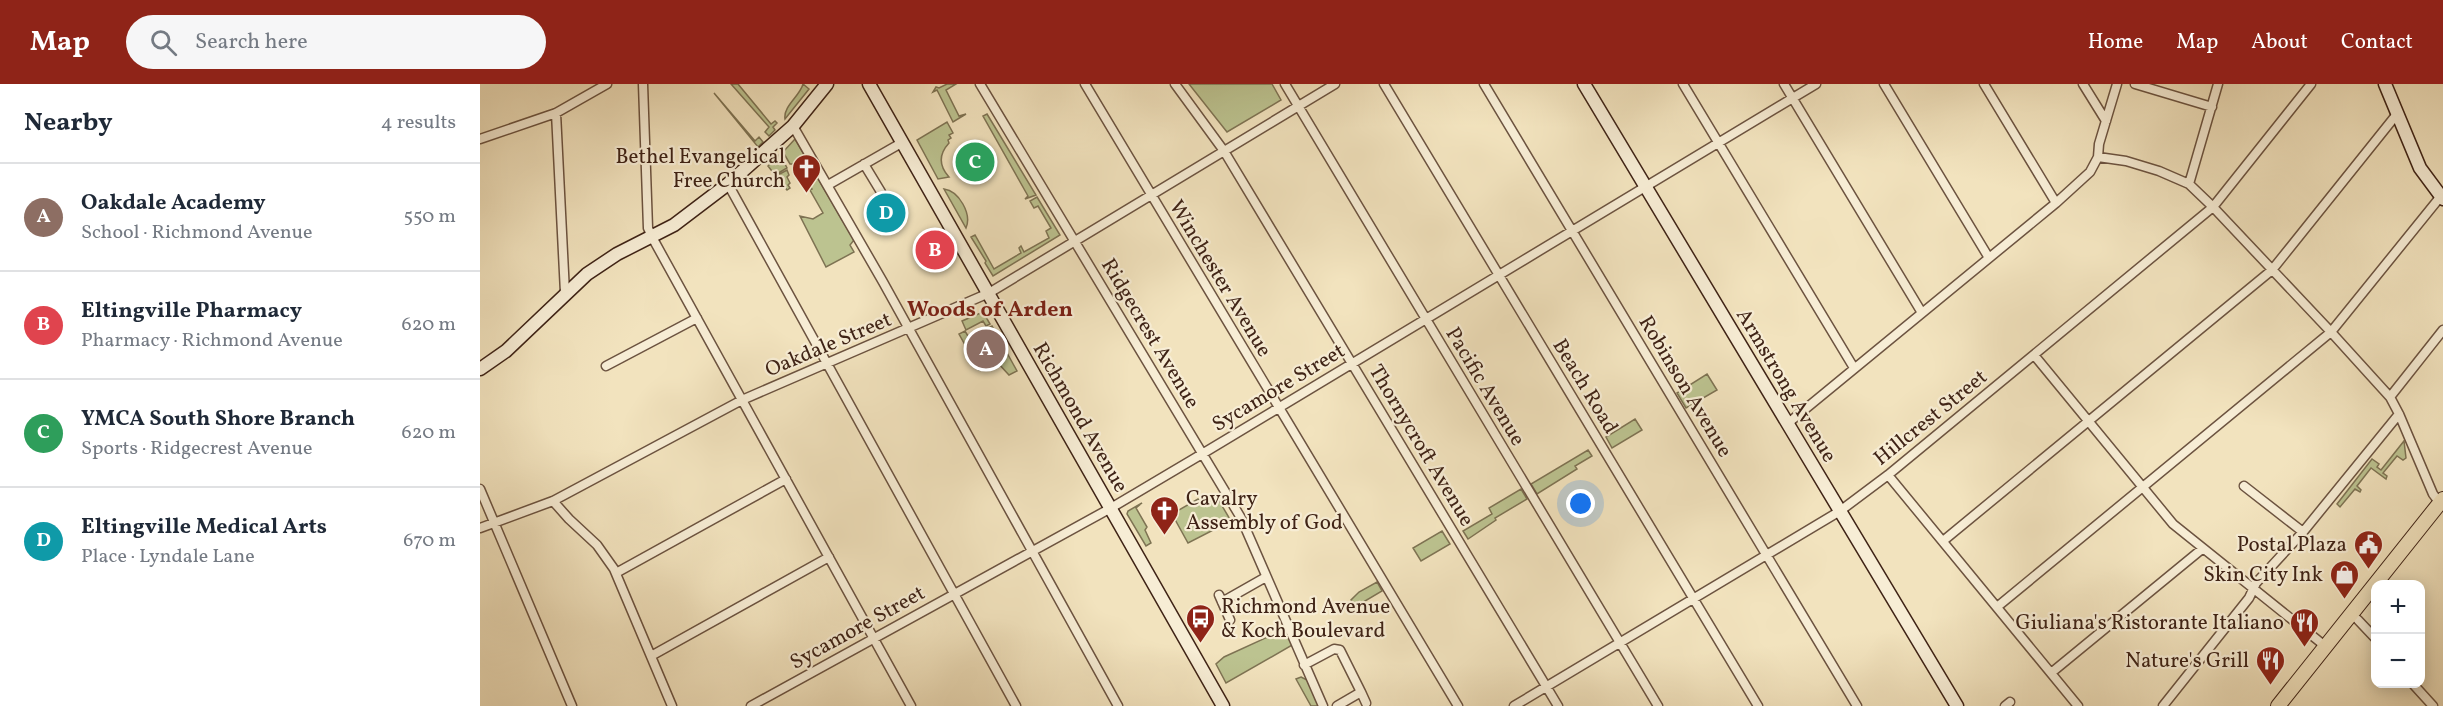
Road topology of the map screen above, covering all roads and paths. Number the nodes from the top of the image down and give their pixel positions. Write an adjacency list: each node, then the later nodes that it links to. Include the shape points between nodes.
1 (608, 84): 27 (street)
2 (644, 84): 47 (street, via 648,228)
3 (827, 84): 30 (main road)
4 (869, 84): 32 (main road, Richmond Avenue)
5 (980, 84): 48 (street, Ridgecrest Avenue)
6 (1085, 84): 42 (street, Winchester Avenue)
7 (1175, 84): 34 (street, Thornycroft Avenue)
8 (1285, 84): 25 (street, Pacific Avenue)
9 (1335, 84): 25 (street, Oakdale Street)
10 (1384, 84): 51 (street, Beach Road)
11 (1484, 84): 46 (street, Robinson Avenue)
12 (1584, 84): 40 (main road, Armstrong Avenue)
13 (1683, 84): 33 (street)
14 (1784, 84): 24 (street)
15 (1816, 84): 24 (street, Sycamore Street)
16 (1884, 84): 49 (street)
17 (1984, 84): 44 (street)
18 (2084, 84): 29 (street)
19 (2117, 84): 29 (street)
20 (2135, 84): 26 (street)
21 (2218, 84): 26 (street)
22 (2311, 84): 45 (street, Hillcrest Street)
23 (2387, 85): 28 (main road)
24 (1792, 98): 33 (street, Sycamore Street); 54 (street)
25 (1297, 106): 34 (street, Oakdale Street); 56 (street, Pacific Avenue)
26 (2212, 107): 38 (street)
27 (556, 113): 31 (street); 52 (street)
28 (2397, 114): 43 (main road, via 2420,168); 50 (street)
29 (2106, 121): 35 (street)
30 (793, 126): 37 (main road); 39 (street)
31 (480, 139)
32 (903, 141): 36 (street); 53 (main road, Richmond Avenue)
33 (1719, 142): 40 (street, Sycamore Street); 64 (street)
34 (1224, 151): 42 (street, Oakdale Street); 62 (street, Thornycroft Avenue)
35 (2098, 157): 38 (street, via 2126,161); 44 (street, via 2090,172)
36 (864, 164): 39 (street); 41 (street)
37 (728, 184): 47 (main road, via 692,214); 61 (street)
38 (2189, 184): 45 (street)
39 (828, 185): 57 (street)
40 (1646, 186): 46 (street, Sycamore Street); 71 (main road, Armstrong Avenue)
41 (880, 192)
42 (1150, 195): 48 (street, Oakdale Street); 68 (street, Winchester Avenue)
43 (2442, 197): 59 (street)
44 (2055, 203): 49 (street)
45 (2213, 207): 50 (street); 60 (street, Hillcrest Street)
46 (1572, 230): 51 (street, Sycamore Street); 88 (street, Robinson Avenue)
47 (652, 237): 52 (main road, via 602,264); 55 (street)
48 (1075, 241): 53 (street, Oakdale Street); 72 (street, Ridgecrest Avenue)
49 (1989, 258): 54 (street)
50 (2272, 270): 59 (street); 70 (street)
51 (1498, 274): 56 (street, Sycamore Street); 95 (street, Beach Road)
52 (566, 293): 65 (main road, via 506,351)
53 (989, 293): 57 (street, Oakdale Street); 80 (main road, Richmond Avenue)
54 (1922, 313): 64 (street)
55 (697, 318): 63 (street); 67 (street)
56 (1425, 319): 62 (street, Sycamore Street); 102 (street, Pacific Avenue)
57 (909, 329): 61 (street, Oakdale Street); 87 (street)
58 (2443, 330): 66 (street)
59 (2331, 332): 66 (street); 76 (street)
60 (2034, 355): 70 (street); 73 (street, Hillcrest Street)
61 (827, 363): 67 (street, Oakdale Street); 94 (street)
62 (1352, 364): 68 (street, Sycamore Street); 107 (street, Thornycroft Avenue)
63 (606, 366)
64 (1854, 368): 71 (street)
65 (480, 369)
66 (2390, 397): 69 (street)
67 (741, 400): 74 (street); 78 (street, Oakdale Street)
68 (1278, 408): 72 (street, Sycamore Street); 120 (street, Winchester Avenue)
69 (2399, 414): 79 (street, via 2433,494); 84 (street)
70 (2088, 422): 76 (street); 85 (street)
71 (1787, 424): 81 (main road, Armstrong Avenue)
72 (1202, 454): 80 (street, Sycamore Street); 91 (street, Ridgecrest Avenue, via 1240,518)
73 (1888, 475): 81 (street, Hillcrest Street); 85 (street)
74 (786, 479): 89 (street); 90 (street)
75 (2244, 486): 84 (street)
76 (2142, 488): 86 (street, via 2172,524); 97 (street)
77 (480, 489): 82 (street)
78 (553, 501): 82 (street, Oakdale Street); 90 (street, via 597,544)
79 (2442, 506): 92 (main road); 103 (main road)
80 (1111, 508): 87 (street, Sycamore Street); 117 (main road, Richmond Avenue)
81 (1840, 511): 88 (street, Hillcrest Street); 126 (main road, Armstrong Avenue)
82 (494, 523): 83 (street, Oakdale Street); 111 (street)
83 (480, 528)
84 (2302, 532): 93 (street)
85 (1943, 541): 97 (street)
86 (2202, 549): 93 (street); 106 (street)
87 (1032, 551): 94 (street, Sycamore Street); 116 (street)
88 (1766, 555): 95 (street, Hillcrest Street); 125 (street, Robinson Avenue)
89 (829, 557): 101 (street); 104 (street)
90 (616, 573): 104 (street)
91 (1266, 577): 98 (street, via 1220,599); 105 (street, Ridgecrest Avenue)
92 (2390, 580)
93 (2253, 590): 103 (street); 128 (street)
94 (954, 594): 101 (street, Sycamore Street); 115 (street)
95 (1693, 599): 102 (street, Hillcrest Street); 124 (street, Beach Road)
96 (2371, 604): 99 (main road)
97 (1997, 607): 106 (street)
98 (1230, 620)
99 (2358, 620): 100 (street); 130 (main road)
100 (2371, 634)
101 (873, 638): 113 (street, Sycamore Street); 114 (street)
102 (1620, 643): 107 (street, Hillcrest Street); 123 (street, Pacific Avenue)
103 (2325, 646): 129 (main road)
104 (651, 656): 112 (street)
105 (1304, 665): 109 (street, via 1337,648); 118 (street, Ridgecrest Avenue)
106 (2051, 673): 127 (street)
107 (1547, 687): 121 (street, Hillcrest Street); 122 (street, Thornycroft Avenue)
108 (2417, 688): 131 (street)
109 (1360, 692): 110 (street); 119 (street)
110 (1366, 703)
111 (572, 706)
112 (672, 706)
113 (751, 706)
114 (911, 706)
115 (1016, 706)
116 (1118, 706)
117 (1223, 706)
118 (1323, 706)
119 (1337, 706)
120 (1458, 706)
121 (1514, 706)
122 (1558, 706)
123 (1658, 706)
124 (1758, 706)
125 (1857, 706)
126 (1957, 706)
127 (2078, 706)
128 (2163, 706)
129 (2278, 706)
130 (2289, 706)
131 (2433, 706)

